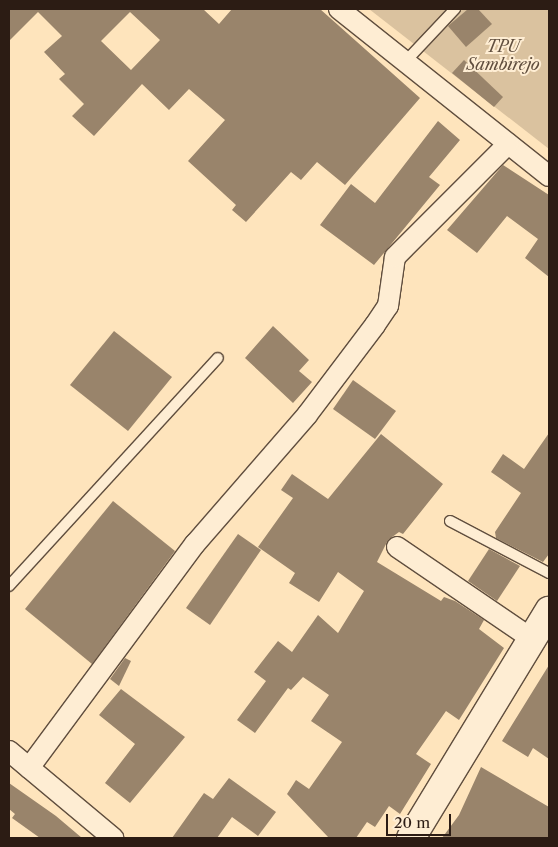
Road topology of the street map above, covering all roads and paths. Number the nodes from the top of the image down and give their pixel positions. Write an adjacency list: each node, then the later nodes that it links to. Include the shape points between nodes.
1 (339, 9): 3 (street)
2 (456, 9): 3 (lane)
3 (405, 62): 4 (street)
4 (508, 144): 5 (street); 14 (street, via 395,258 388,306 375,325 307,415 195,544)
5 (549, 176)
6 (218, 358): 10 (lane)
7 (450, 521): 9 (lane)
8 (397, 547): 12 (street)
9 (549, 573)
10 (9, 586)
11 (549, 611): 12 (main road)
12 (532, 639): 16 (main road)
13 (9, 752): 14 (street)
14 (29, 768): 15 (street)
15 (113, 838)
16 (411, 838)

